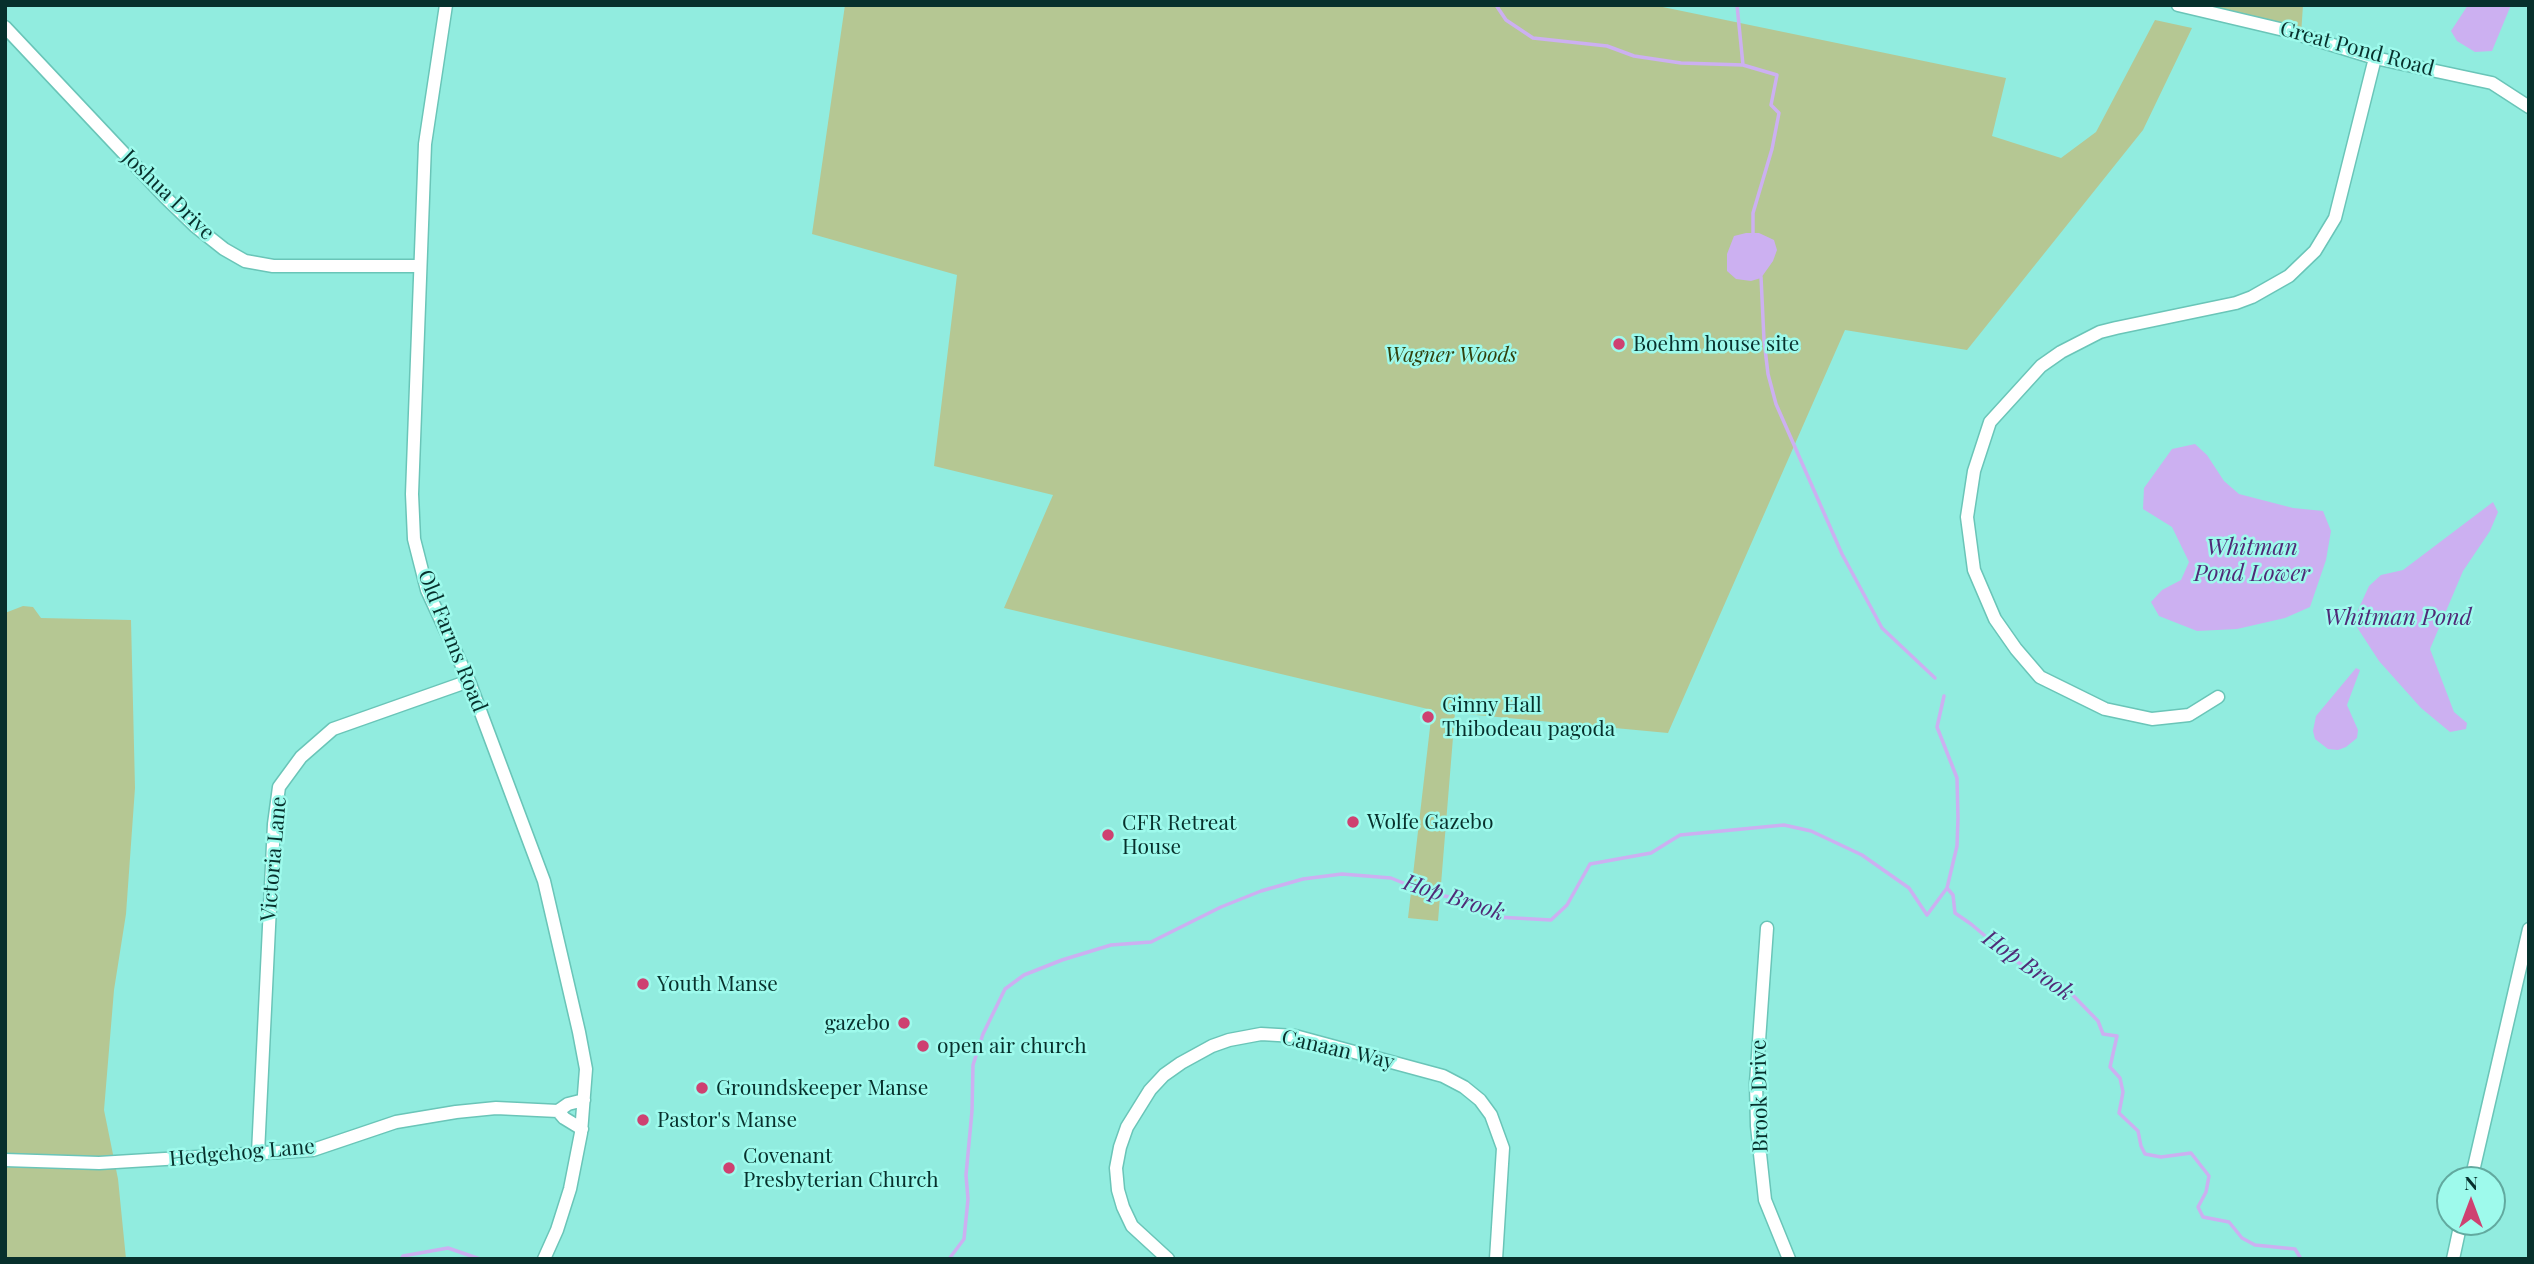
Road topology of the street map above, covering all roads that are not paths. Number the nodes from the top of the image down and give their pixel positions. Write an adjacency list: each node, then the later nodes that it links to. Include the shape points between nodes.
1 (446, 5): 6 (street, Old Farms Road, via 425,144)
2 (2178, 5): 4 (street, Great Pond Road)
3 (5, 27): 6 (street, Joshua Drive, via 165,197 195,226 245,261 273,266)
4 (2375, 58): 5 (street, Great Pond Road, via 2492,83); 8 (street, via 2335,218 2315,251 2289,276 2252,297 2108,330 2061,352 2041,366 1990,422 1974,471 1967,517 1974,570 1995,619 2040,677 2105,709 2152,719 2189,715)
5 (2529, 107)
6 (419, 266): 7 (street, Old Farms Road, via 414,539 427,590)
7 (468, 681): 11 (street, Old Farms Road, via 544,880 586,1069); 14 (street, Victoria Lane, via 332,729 279,787)
8 (2218, 697)
9 (1767, 928): 21 (street, Brook Drive, via 1757,1126 1765,1200)
10 (2529, 929): 16 (street)
11 (584, 1100): 12 (street, Hedgehog Lane); 13 (street, Old Farms Road)
12 (558, 1111): 13 (street); 14 (street, Hedgehog Lane, via 496,1108 456,1112 396,1122 313,1150)
13 (582, 1129): 18 (street, Old Farms Road, via 570,1189)
14 (258, 1153): 15 (street, Hedgehog Lane, via 99,1163)
15 (5, 1160)
16 (2473, 1166)
17 (2458, 1236): 22 (street)
18 (544, 1259)
19 (1168, 1259): 20 (street, Canaan Way, via 1132,1226 1123,1207 1116,1168 1127,1127 1150,1090 1196,1053 1229,1040 1268,1034 1295,1036 1443,1076 1480,1100 1503,1148)
20 (1496, 1259)
21 (1789, 1259)
22 (2453, 1259)

